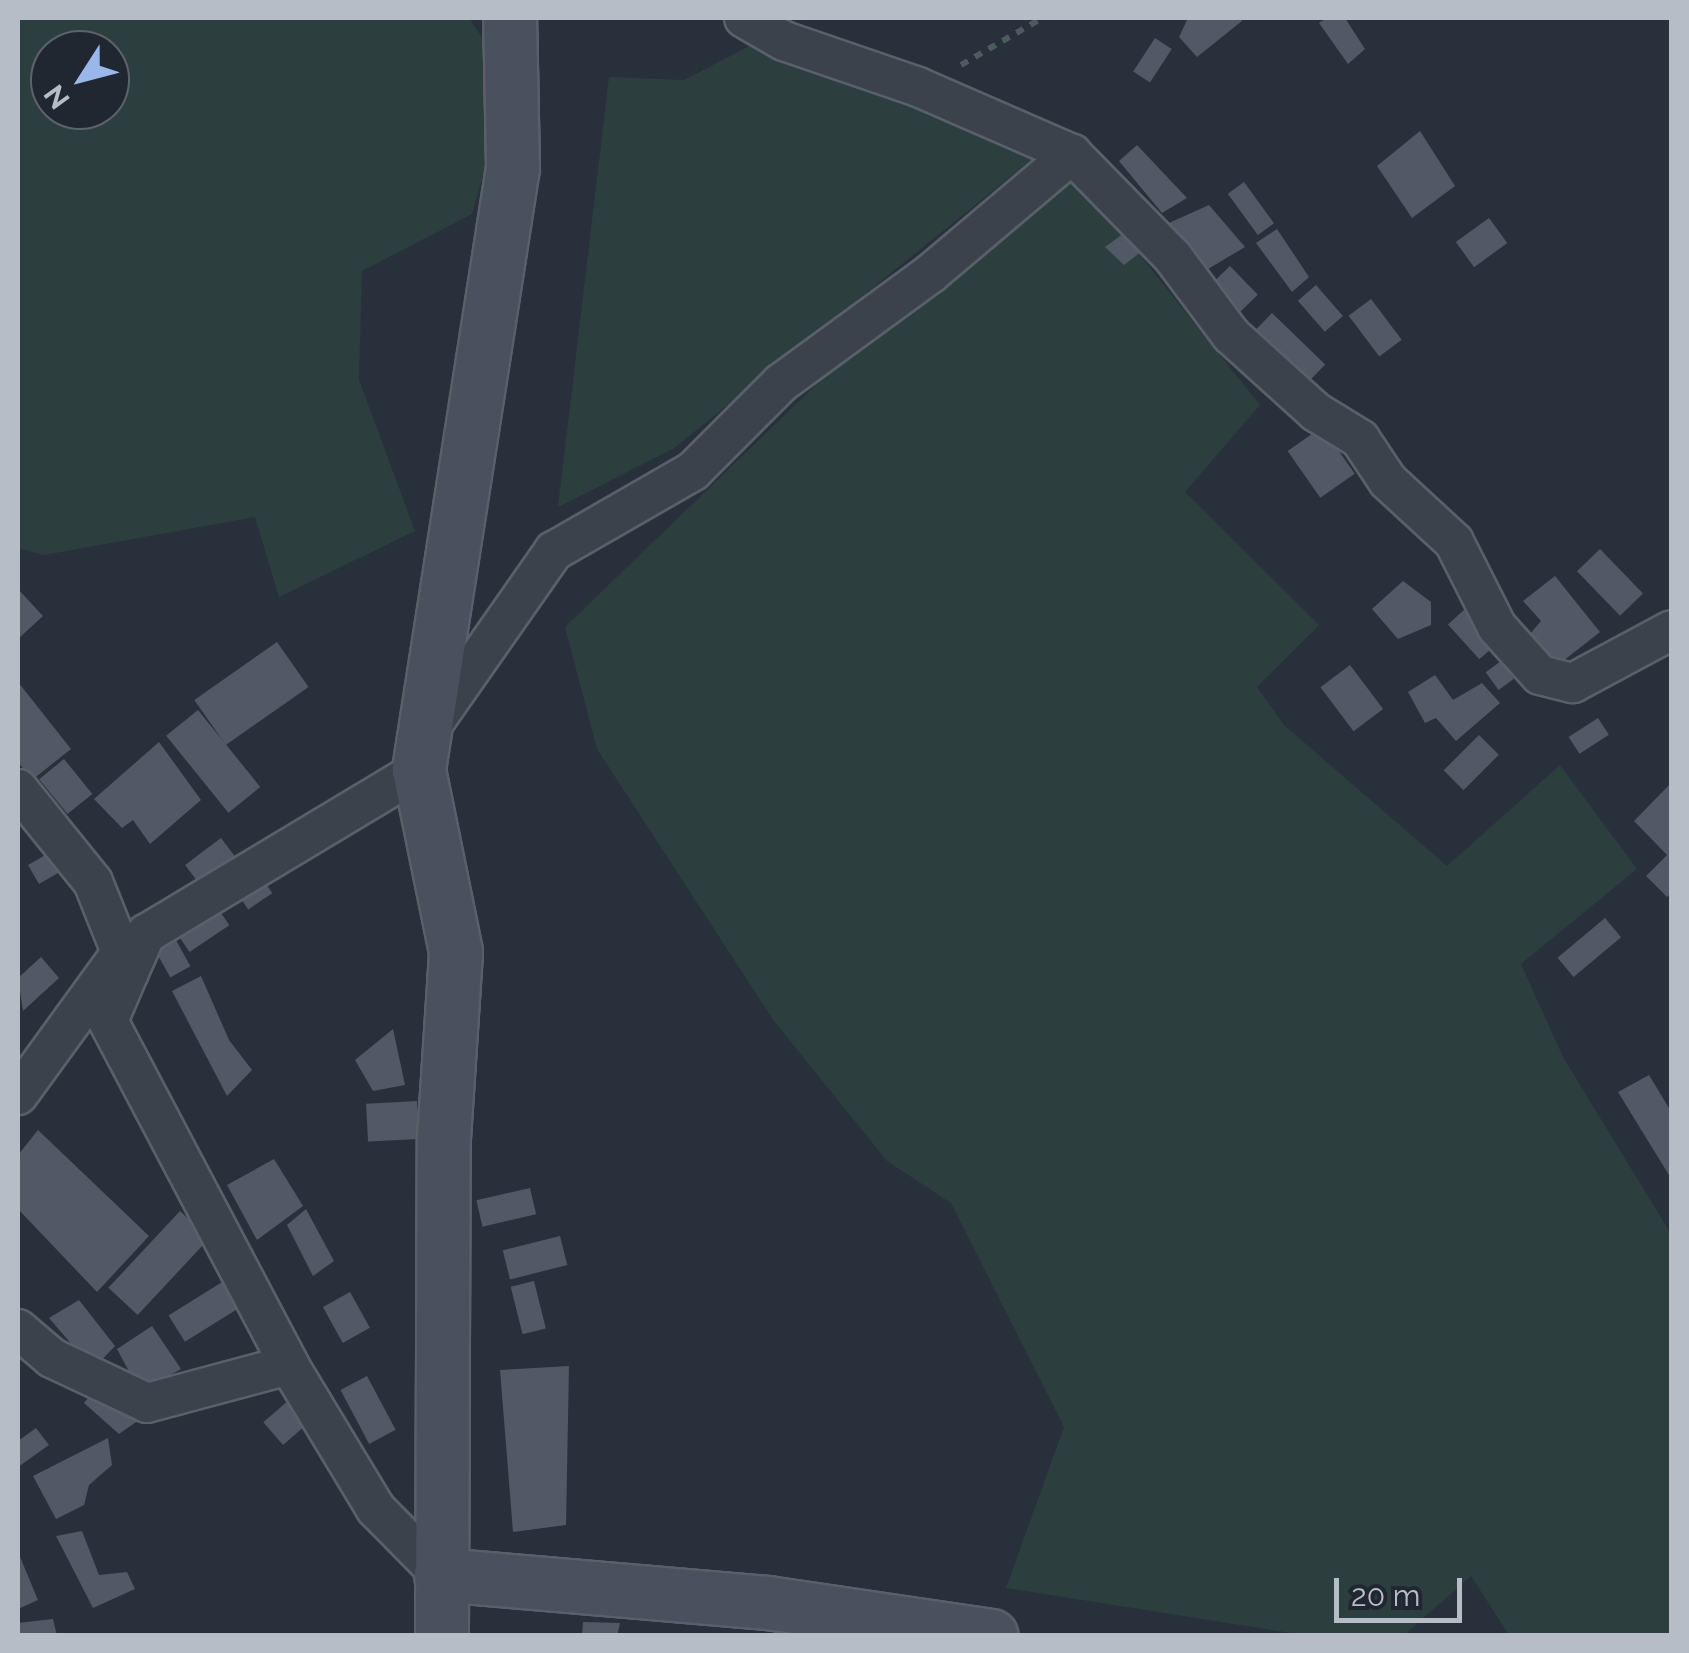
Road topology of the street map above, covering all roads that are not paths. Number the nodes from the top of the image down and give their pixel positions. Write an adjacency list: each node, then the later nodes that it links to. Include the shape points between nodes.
1 (510, 18): 5 (main road, via 513,168)
2 (744, 18): 3 (street, via 784,42 918,87)
3 (1072, 154): 4 (street, via 1172,256 1231,334 1316,412 1360,439 1388,481 1454,542 1497,627 1540,675 1572,683); 5 (street, via 930,274 781,383 693,470 554,551)
4 (1672, 630)
5 (425, 749): 7 (street, via 146,934); 11 (main road, via 456,952 444,1139)
6 (18, 789): 7 (street, via 93,882)
7 (124, 964): 8 (street); 10 (street, via 108,1022)
8 (18, 1094)
9 (18, 1329): 10 (street, via 52,1358 147,1404)
10 (289, 1365): 11 (street, via 376,1510)
11 (441, 1575): 12 (main road); 13 (main road, via 768,1603)
12 (442, 1636)
13 (992, 1636)

